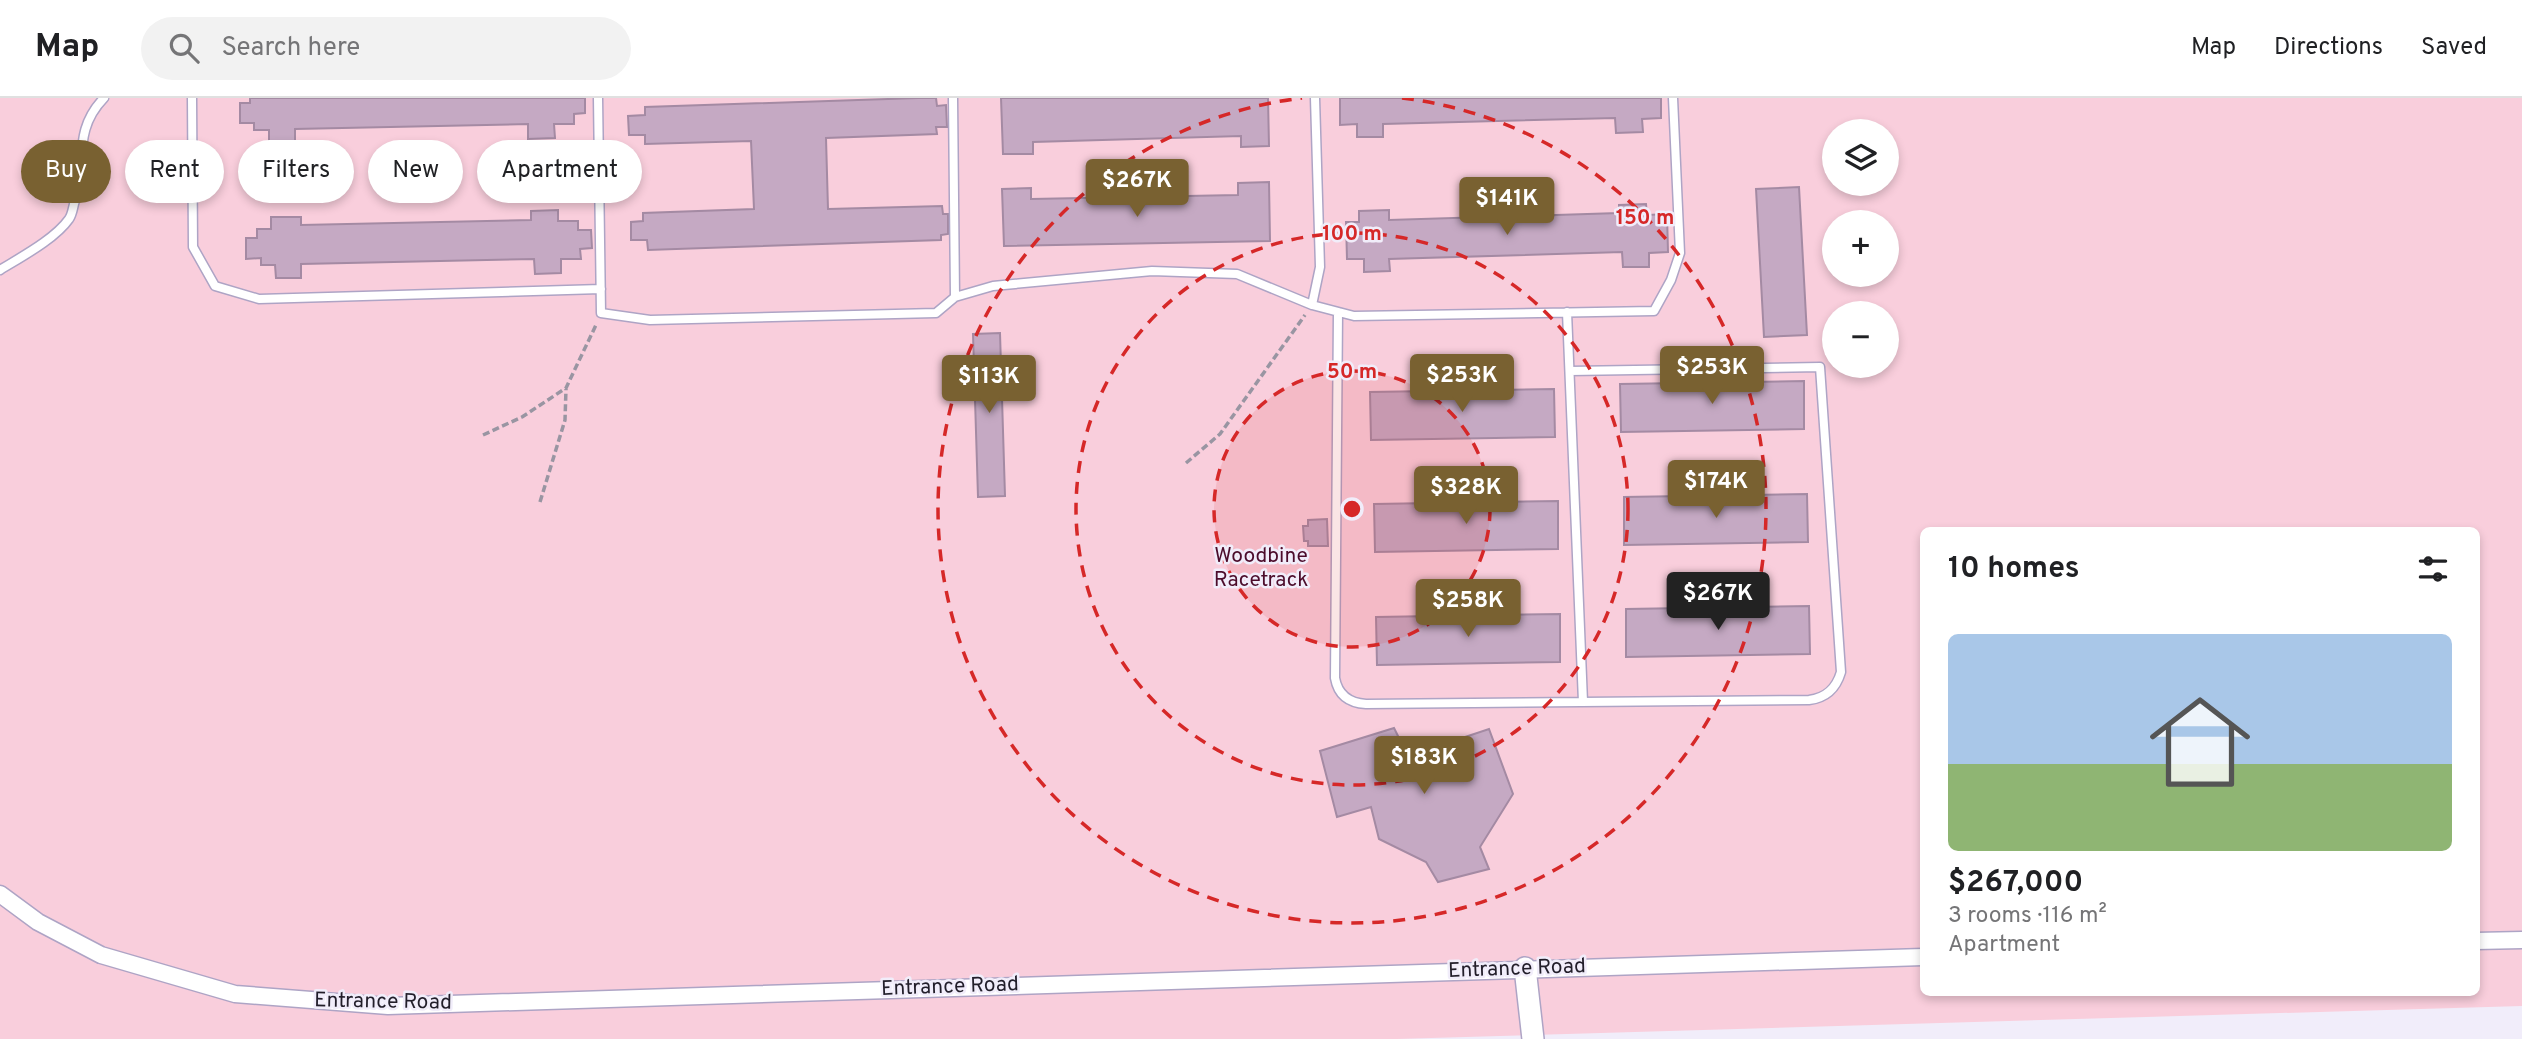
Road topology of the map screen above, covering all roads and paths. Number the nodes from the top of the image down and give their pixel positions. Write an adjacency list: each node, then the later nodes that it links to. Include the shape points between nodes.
1 (104, 98): 7 (lane, via 91,111 82,139 79,192 69,219 47,240)
2 (192, 98): 8 (lane, via 194,247 215,286 259,299)
3 (598, 98): 8 (lane)
4 (953, 98): 9 (lane)
5 (1315, 98): 10 (lane, via 1320,267)
6 (1673, 98): 12 (lane, via 1680,253 1671,280 1654,311)
7 (0, 270)
8 (601, 289): 13 (lane)
9 (955, 297): 10 (lane, via 993,286 1152,271 1237,274); 13 (lane, via 936,313 650,320)
10 (1312, 306): 11 (lane); 17 (path, via 1220,434)
11 (1338, 312): 12 (lane, via 1354,316); 19 (lane, via 1336,687 1348,700 1366,705)
12 (1567, 312): 14 (lane)
13 (601, 313): 15 (path)
14 (1570, 371): 19 (lane); 19 (lane, via 1820,368 1841,672 1834,689 1818,699)
15 (566, 388): 16 (path, via 522,417); 18 (path, via 565,420)
16 (483, 435)
17 (1186, 463)
18 (540, 502)
19 (1583, 702)
20 (0, 894): 24 (street, Entrance Road, via 38,922 101,955 235,995 388,1006)
21 (2522, 940): 22 (street)
22 (2480, 941)
23 (1920, 957): 24 (street, Entrance Road)
24 (1525, 968): 25 (street)
25 (1533, 1039)

